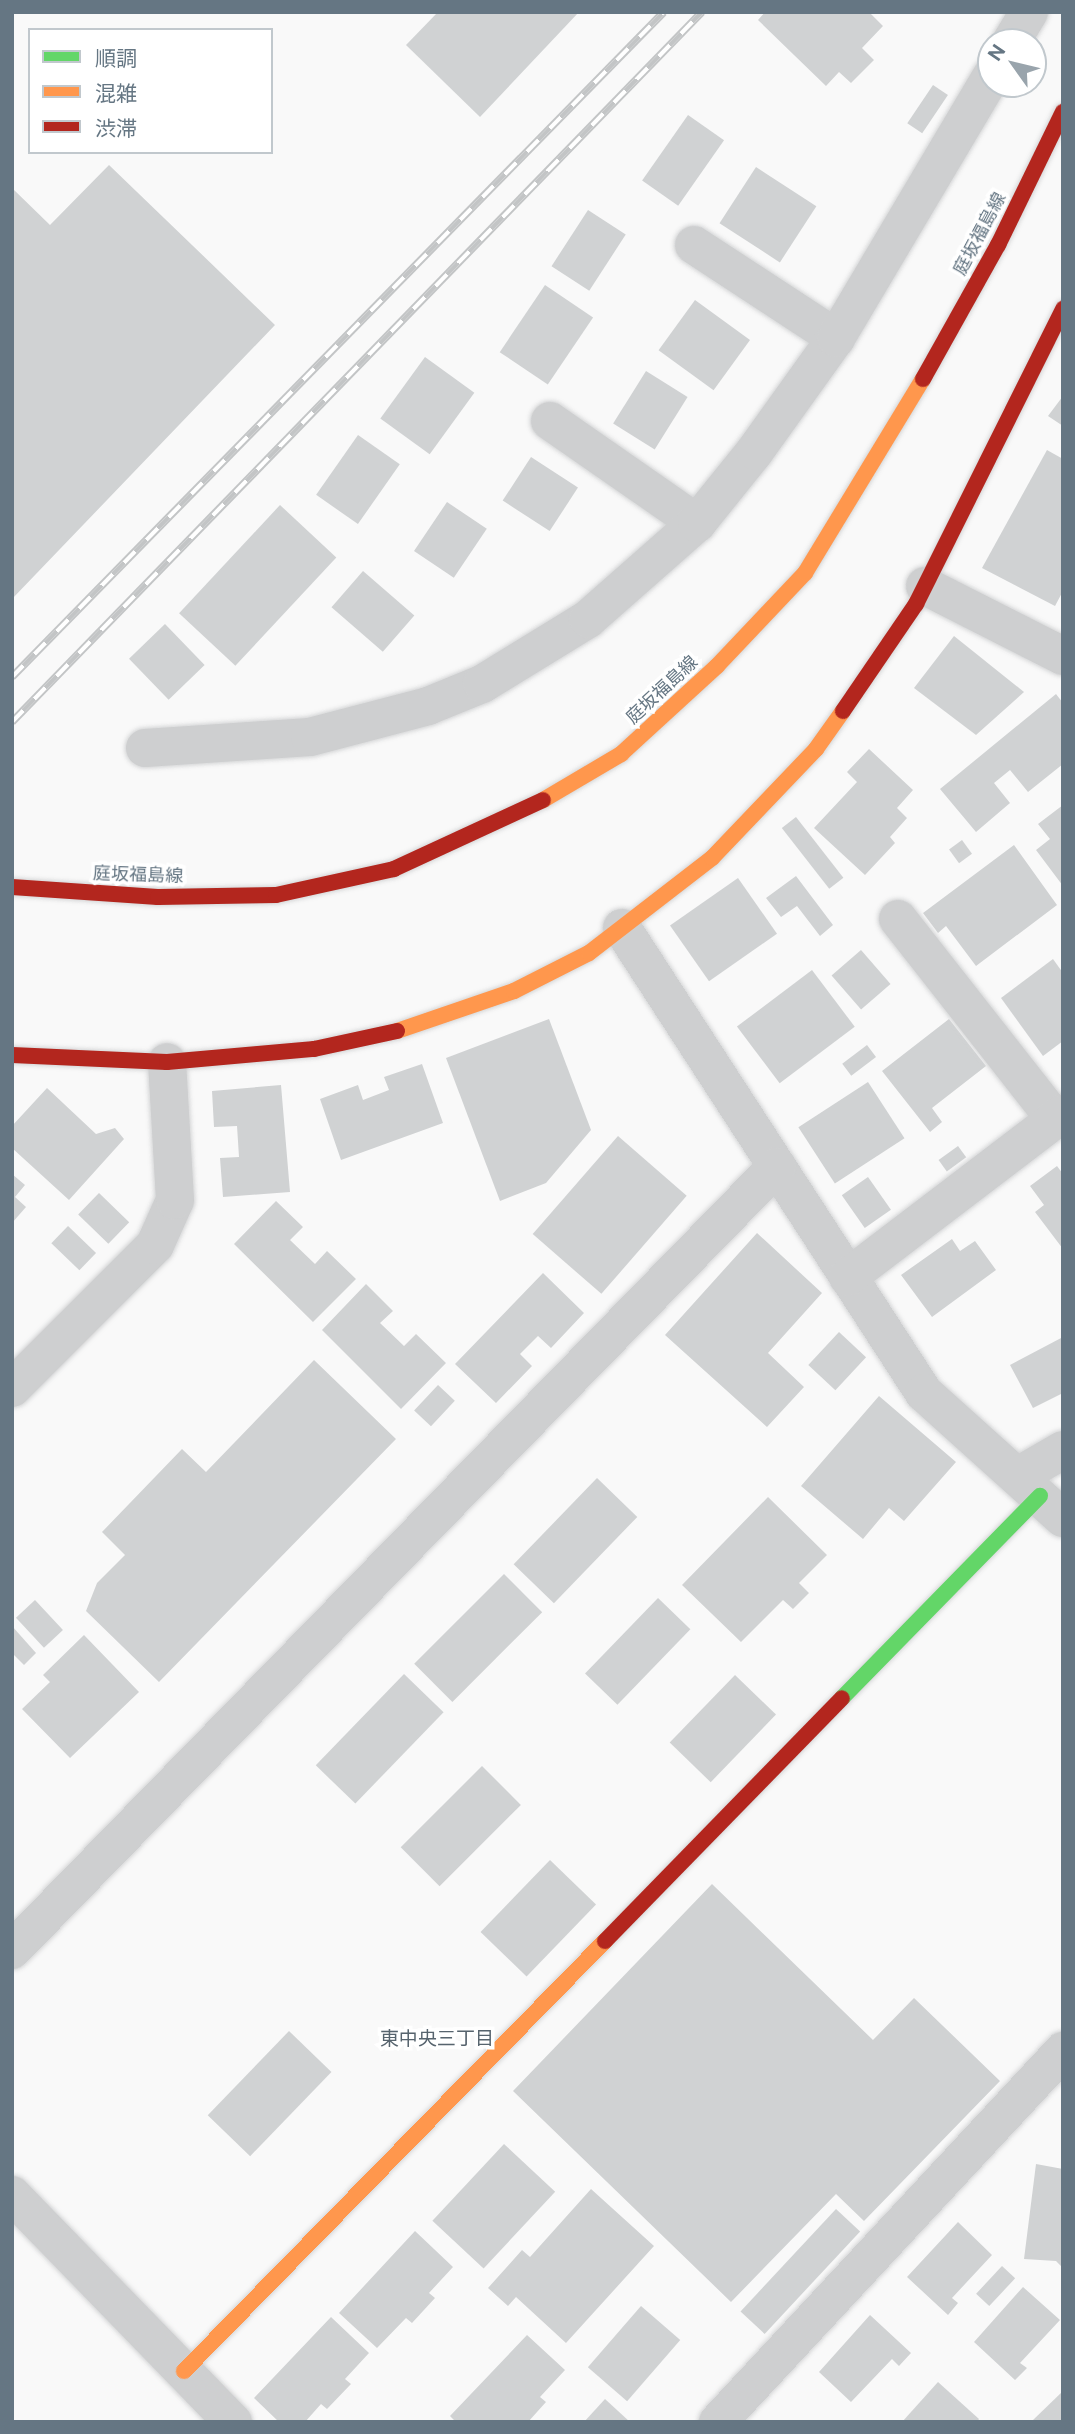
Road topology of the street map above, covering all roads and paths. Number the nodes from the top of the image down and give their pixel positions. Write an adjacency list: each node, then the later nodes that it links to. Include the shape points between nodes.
1 (1029, 12): 2 (street)
2 (1019, 28)
3 (979, 98): 7 (street)
4 (1063, 112): 13 (street, 庭坂福島線, via 998,245 895,428 805,573 717,666 621,754 516,816 394,869 276,895 158,897)
5 (694, 244): 7 (street)
6 (1063, 309): 10 (street)
7 (836, 338): 9 (street)
8 (550, 421): 9 (street)
9 (696, 523): 12 (street, via 588,619 482,684 428,706 310,737)
10 (925, 586): 11 (street); 15 (street, via 816,749 712,858)
11 (1063, 656)
12 (145, 748)
13 (12, 887)
14 (898, 919): 18 (street)
15 (622, 928): 17 (street, via 589,953 514,990 388,1034 314,1049); 19 (street)
16 (12, 1055): 17 (street)
17 (167, 1062): 21 (street, via 175,1200 155,1245)
18 (1059, 1116): 20 (street)
19 (777, 1166): 20 (street); 24 (street)
20 (848, 1277): 23 (street, via 924,1393)
21 (12, 1388)
22 (1063, 1450): 23 (street)
23 (1040, 1497): 27 (street)
24 (12, 1950)
25 (1063, 2051): 29 (street)
26 (12, 2195): 27 (street)
27 (184, 2371): 28 (street)
28 (233, 2422)
29 (718, 2422)

